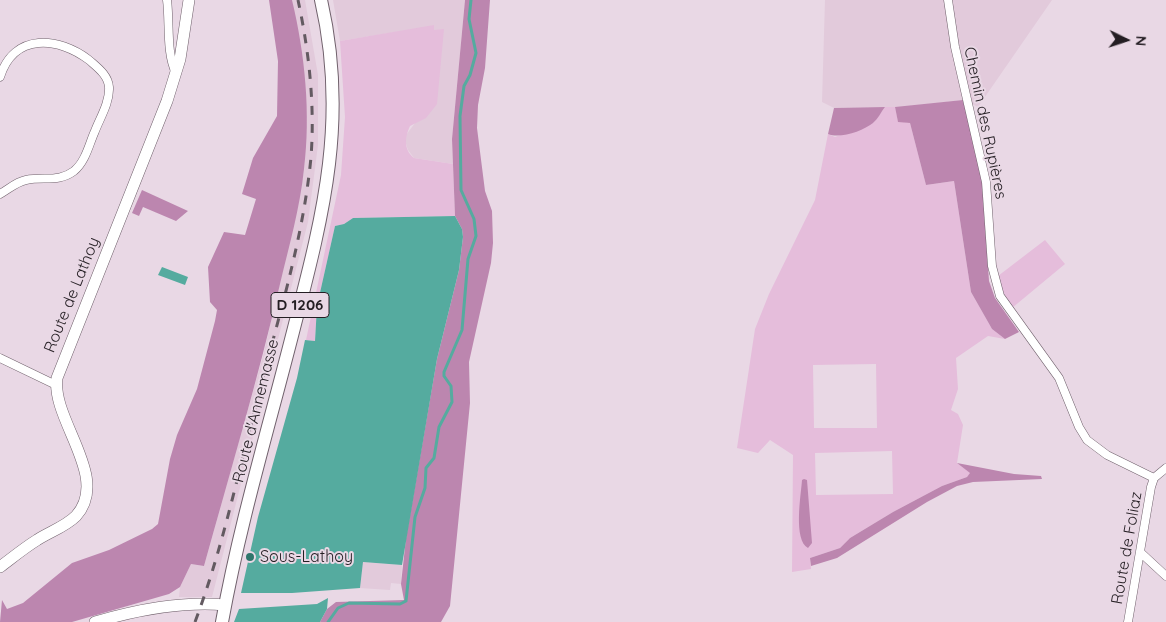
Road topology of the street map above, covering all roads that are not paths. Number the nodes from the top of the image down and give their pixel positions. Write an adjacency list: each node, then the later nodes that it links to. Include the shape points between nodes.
1 (167, 0): 5 (street, via 170,60)
2 (189, 0): 5 (street, Route de Lathoy)
3 (321, 0): 15 (main road, Route d'Annemasse / D 1206, via 332,69 329,173 314,250)
4 (948, 0): 11 (street, Chemin des Rupières, via 955,47 986,182 996,288 1008,310 1059,378 1082,433 1107,455)
5 (176, 73): 9 (street, Route de Lathoy, via 75,328)
6 (0, 77): 7 (street, via 10,59 23,48 34,43 52,42 70,48 97,66 109,87 108,98 84,158 76,168 54,180 28,179)
7 (0, 194)
8 (0, 358): 9 (street)
9 (56, 385): 13 (street, via 83,464 86,484 81,509 69,522 36,540)
10 (1166, 468): 11 (street)
11 (1154, 478): 12 (street, Route de Foliaz)
12 (1140, 552): 14 (street); 18 (street, Route de Foliaz)
13 (0, 567)
14 (1166, 576)
15 (225, 605): 16 (street, via 174,605); 17 (main road, Route d'Annemasse / D 1206)
16 (95, 622)
17 (222, 622)
18 (1128, 622)

